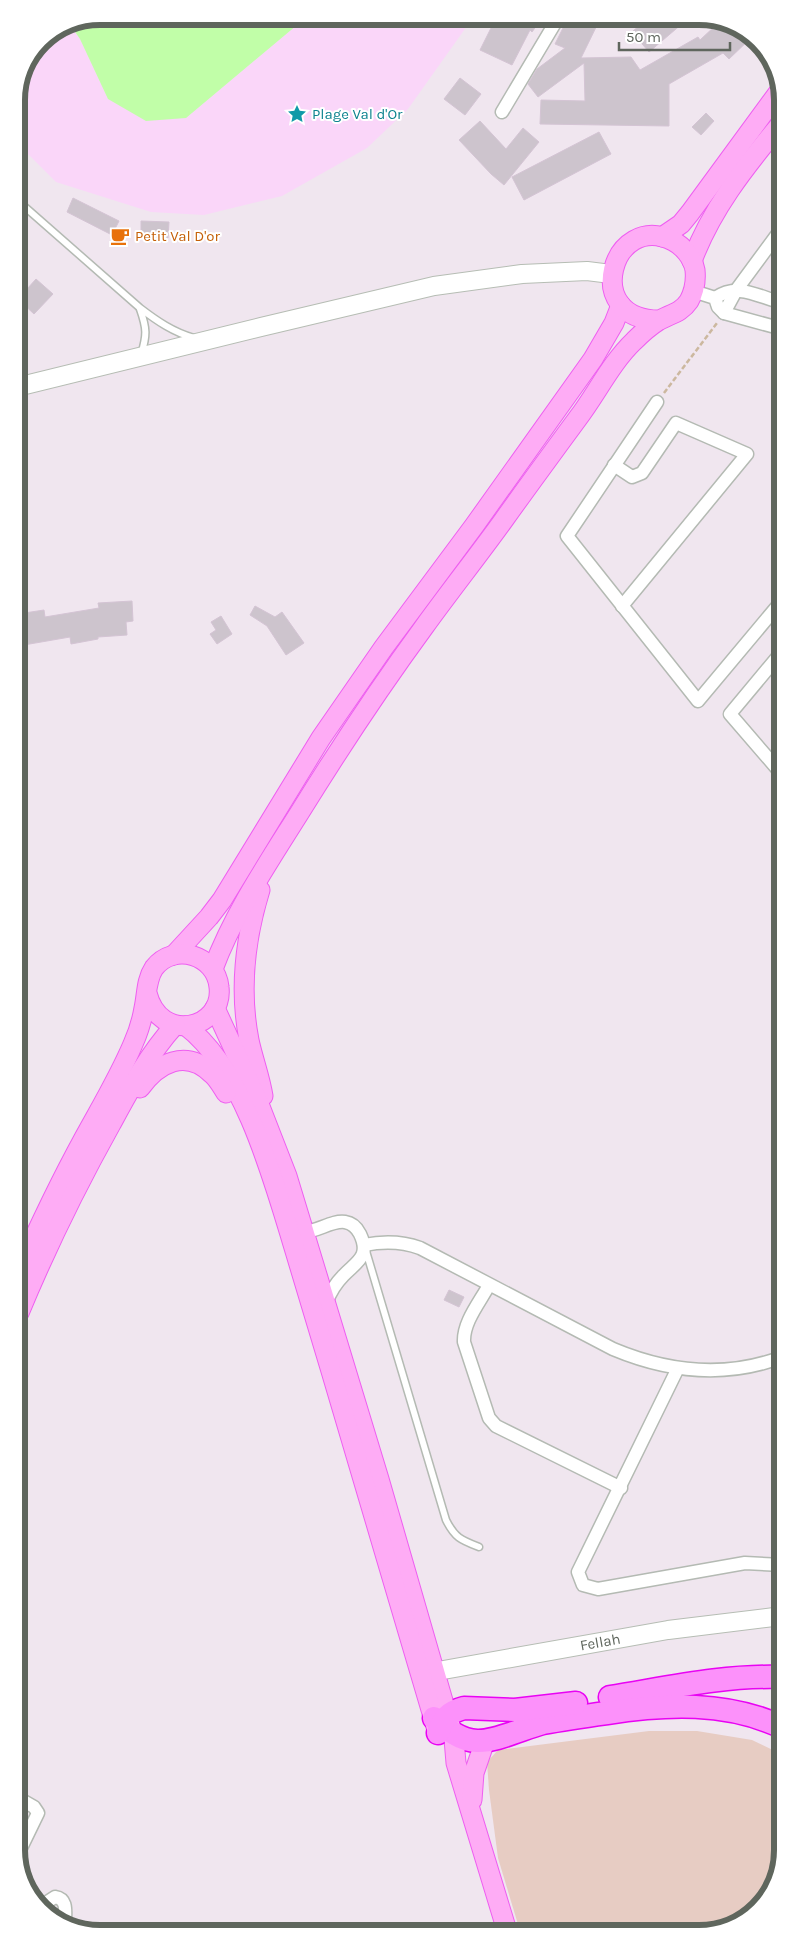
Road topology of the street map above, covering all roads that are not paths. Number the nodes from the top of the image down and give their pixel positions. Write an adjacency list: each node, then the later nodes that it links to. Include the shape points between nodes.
1 (554, 25): 3 (street)
2 (774, 100): 6 (main road, via 682,224)
3 (502, 112)
4 (774, 131): 8 (main road, via 726,194 706,226)
5 (25, 207): 15 (lane)
6 (662, 237): 8 (main road, via 680,246); 9 (main road, via 633,241 618,255)
7 (774, 239): 10 (street)
8 (692, 261): 11 (main road, via 695,281)
9 (612, 274): 14 (main road, via 612,285); 19 (main road, via 522,274 434,286)
10 (737, 290): 12 (street); 13 (street); 16 (street)
11 (692, 291): 12 (street); 17 (main road, via 680,311)
12 (715, 298): 16 (street)
13 (774, 301)
14 (620, 304): 17 (main road, via 638,317); 29 (main road, via 614,323 593,359 321,738 222,900)
15 (140, 308): 19 (lane, via 182,335); 20 (lane, via 147,327)
16 (724, 313): 18 (street)
17 (660, 320): 28 (main road, via 619,357 580,416 424,627 339,749)
18 (774, 327)
19 (204, 342): 20 (main road)
20 (140, 358): 21 (main road)
21 (25, 386)
22 (657, 402): 23 (street)
23 (614, 466): 24 (street, via 567,536); 24 (street, via 632,476 642,473 676,423 747,454)
24 (622, 606): 25 (street, via 698,701)
25 (774, 610)
26 (774, 661): 27 (street, via 730,714)
27 (774, 764)
28 (275, 852): 30 (main road, via 230,928); 34 (main road, via 254,910 244,974 244,1007 258,1072)
29 (174, 955): 30 (main road, via 192,955); 31 (main road, via 154,969)
30 (213, 969): 32 (main road, via 220,988)
31 (147, 992): 33 (main road, via 156,1013 164,1021); 38 (main road, via 134,1043)
32 (215, 1008): 33 (main road, via 203,1020); 34 (main road)
33 (180, 1025): 34 (main road, via 198,1035 222,1066); 35 (main road, via 145,1063)
34 (261, 1129): 35 (main road, via 204,1067 181,1061 158,1068 149,1076); 36 (main road, via 287,1176); 48 (main road, via 280,1201)
35 (106, 1133): 40 (main road, via 67,1207)
36 (303, 1232): 37 (street, via 346,1222 356,1228); 41 (main road)
37 (364, 1245): 39 (street, via 410,1244); 41 (street, via 362,1257 336,1284); 45 (lane, via 446,1520 461,1540)
38 (25, 1258)
39 (489, 1284): 43 (street, via 612,1349); 44 (street, via 466,1326 464,1342 492,1422)
40 (25, 1300)
41 (326, 1303): 48 (main road)
42 (774, 1359): 43 (street, via 737,1370)
43 (678, 1368): 44 (street)
44 (621, 1488): 46 (street, via 578,1572 583,1585 598,1589 746,1563)
45 (479, 1547)
46 (774, 1565)
47 (774, 1617): 48 (main road, Fellah, via 668,1630)
48 (428, 1673): 50 (main road)
49 (774, 1677): 50 (highway, via 722,1679 515,1710 456,1710)
50 (442, 1720): 52 (highway, via 468,1740); 54 (main road)
51 (774, 1724): 52 (highway, via 736,1712 695,1706 659,1706 558,1720)
52 (485, 1740): 54 (main road, via 474,1773)
53 (25, 1802): 55 (street, via 38,1813)
54 (474, 1824): 58 (main road)
55 (25, 1832)
56 (46, 1902): 57 (street, via 55,1896 61,1898 65,1902)
57 (66, 1917)
58 (505, 1925)

